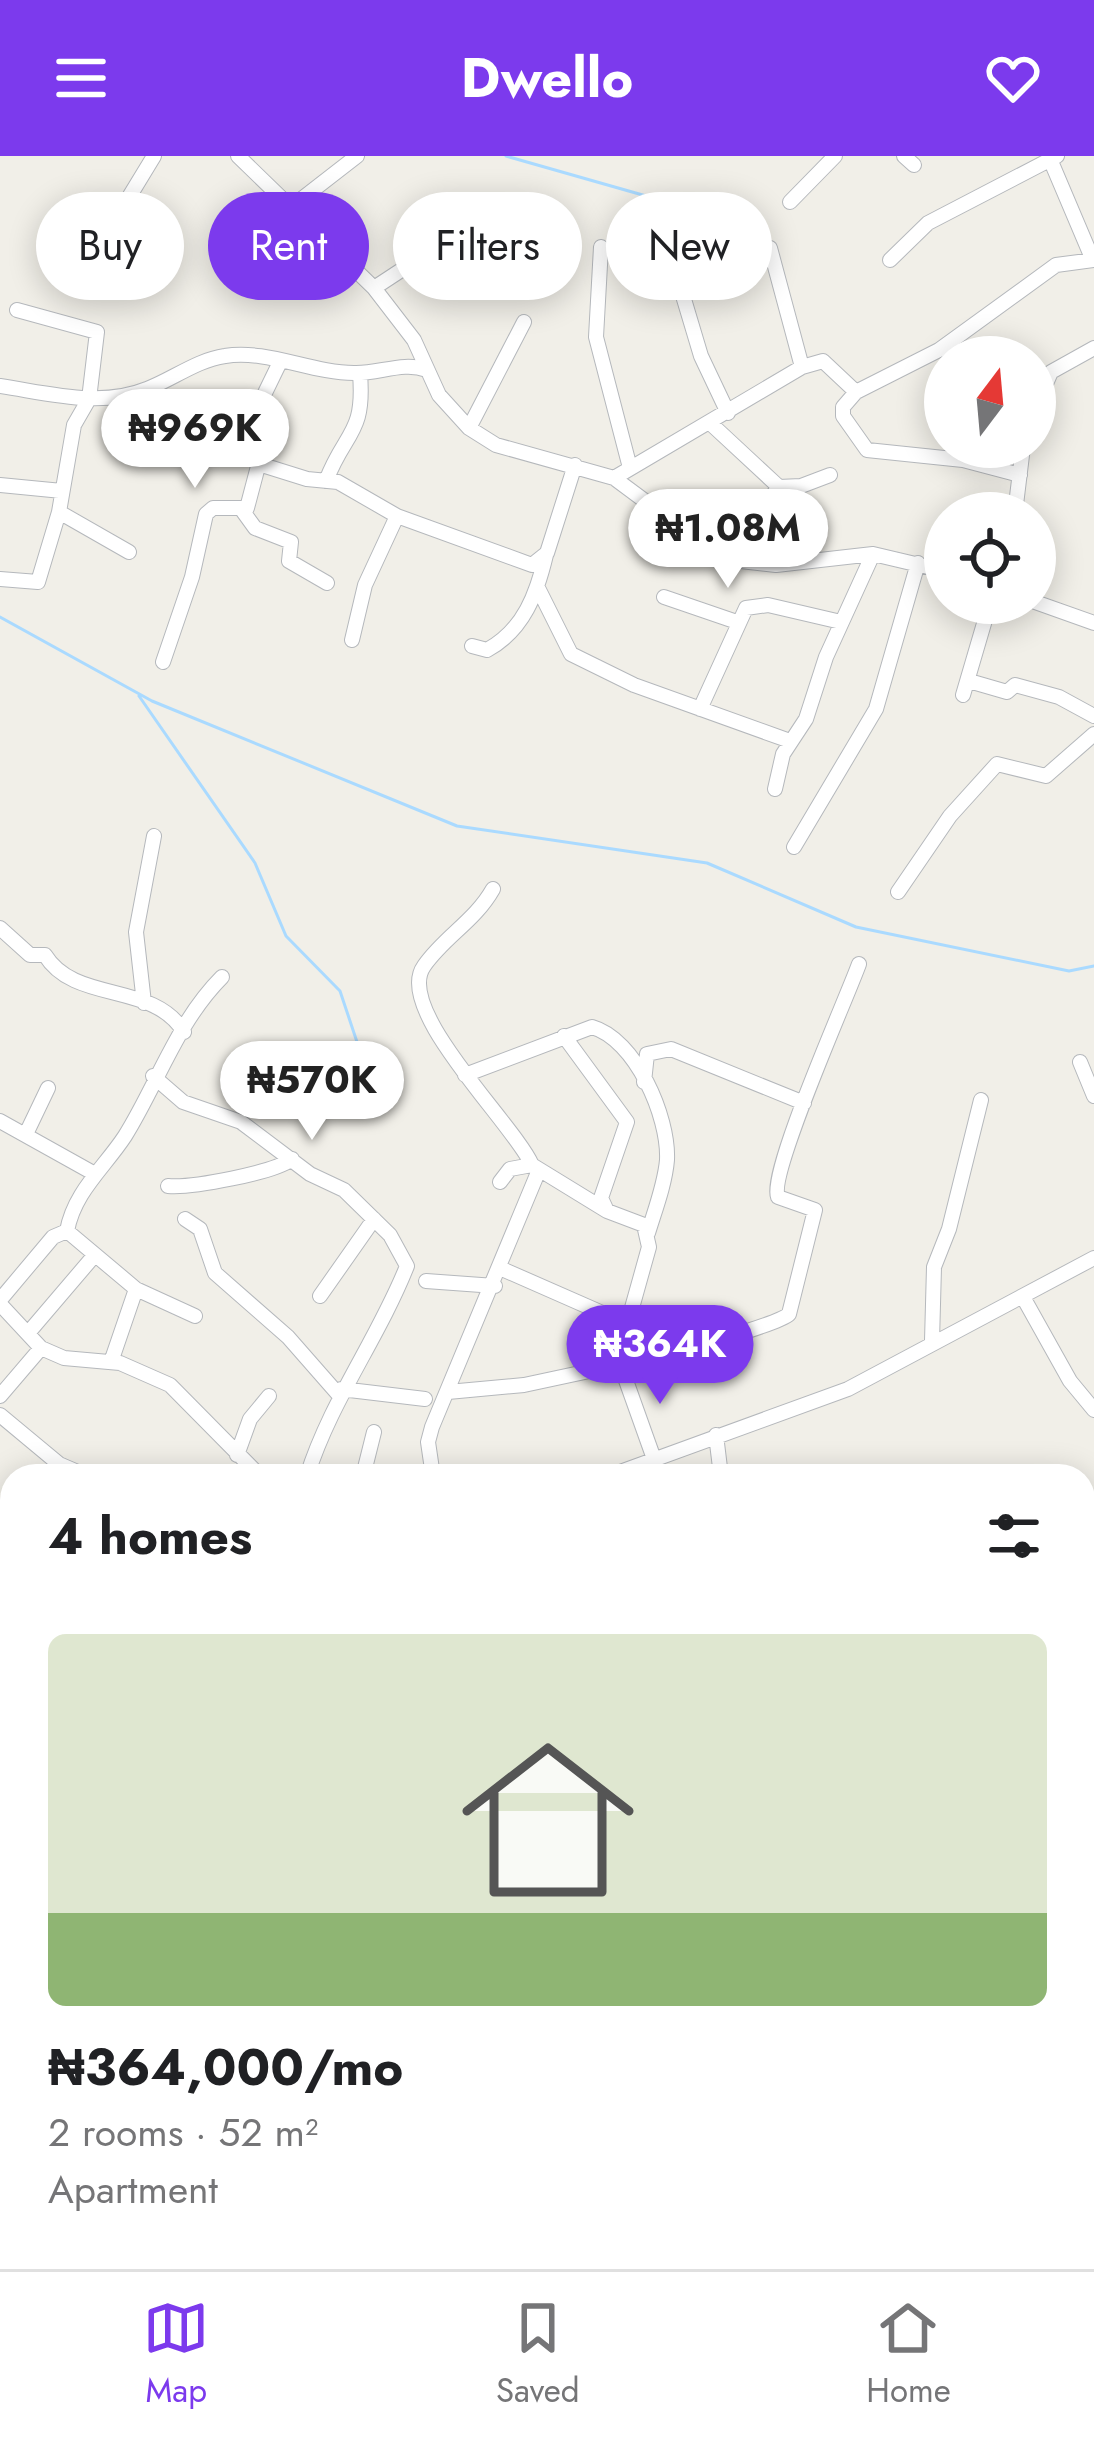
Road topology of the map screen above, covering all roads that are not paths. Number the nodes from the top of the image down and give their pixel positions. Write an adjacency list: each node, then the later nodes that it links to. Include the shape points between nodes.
1 (154, 156): 6 (street)
2 (238, 156): 7 (street)
3 (357, 156): 8 (street)
4 (835, 156): 9 (street)
5 (1054, 158): 12 (street); 13 (street, via 928,223)
6 (132, 192)
7 (274, 192)
8 (311, 192)
9 (790, 202)
10 (602, 247): 33 (street, via 596,337)
11 (772, 255): 22 (street)
12 (1093, 259): 27 (street, via 1056,265 939,350)
13 (890, 260)
14 (393, 276): 16 (street)
15 (369, 283): 16 (street)
16 (374, 288): 24 (street)
17 (684, 300): 29 (street)
18 (17, 310): 28 (street, via 97,332)
19 (524, 322): 31 (street)
20 (1094, 348): 23 (street)
21 (280, 362): 25 (street); 28 (street, via 224,356 143,391); 32 (street, via 263,397)
22 (802, 367): 27 (street, via 824,361); 29 (street)
23 (1056, 369)
24 (428, 370): 25 (street); 31 (street)
25 (360, 374): 39 (street, via 358,425)
26 (0, 386): 28 (street)
27 (856, 392): 37 (street, via 843,416 867,450)
28 (89, 399): 42 (street, via 74,425)
29 (728, 413): 30 (street)
30 (709, 422): 33 (street); 41 (street)
31 (469, 428): 34 (street, via 496,445)
32 (260, 464): 39 (street); 44 (street)
33 (629, 464): 38 (street)
34 (575, 465): 38 (street); 48 (street)
35 (1021, 468): 37 (street)
36 (830, 475): 41 (street)
37 (1020, 475): 43 (street)
38 (614, 478): 50 (street)
39 (326, 481): 46 (street)
40 (0, 485): 42 (street)
41 (779, 487): 50 (street)
42 (62, 491): 45 (street)
43 (1018, 492)
44 (242, 510): 54 (street, via 255,528 290,542 289,561); 64 (street, via 206,514)
45 (59, 512): 47 (street); 53 (street, via 38,582)
46 (397, 516): 48 (street, via 532,565); 62 (street, via 365,585)
47 (129, 552)
48 (547, 553): 55 (street)
49 (873, 554): 50 (street, via 776,565); 51 (street); 59 (street)
50 (723, 559)
51 (918, 563): 52 (street); 71 (street, via 876,709)
52 (924, 565)
53 (0, 579)
54 (327, 583)
55 (537, 586): 63 (street, via 514,629 487,650); 65 (street, via 572,654)
56 (664, 597): 58 (street)
57 (1056, 609): 60 (street)
58 (737, 622): 59 (street, via 746,608 768,605); 65 (street)
59 (841, 622): 68 (street, via 806,719)
60 (1094, 623)
61 (984, 624): 66 (street, via 966,688 1015,685)
62 (352, 640)
63 (472, 646)
64 (163, 662)
65 (700, 709): 68 (street)
66 (1094, 716)
67 (1094, 734): 73 (street, via 1046,776 997,764)
68 (790, 740): 69 (street)
69 (775, 789)
70 (154, 836): 77 (street, via 136,932)
71 (794, 848)
72 (493, 889): 81 (street, via 422,968 418,990)
73 (898, 892)
74 (0, 928): 77 (street, via 68,979)
75 (859, 964): 87 (street)
76 (222, 977): 78 (street)
77 (144, 1003): 78 (street)
78 (184, 1032): 82 (street)
79 (565, 1036): 81 (street); 83 (street, via 592,1027 609,1032); 95 (street, via 627,1122 602,1198)
80 (1080, 1061): 85 (street)
81 (465, 1075): 91 (street)
82 (153, 1076): 90 (street, via 183,1102 242,1122); 92 (street, via 126,1135)
83 (644, 1082): 87 (street, via 647,1054 671,1048); 99 (street, via 667,1158)
84 (48, 1088): 89 (street)
85 (1094, 1096)
86 (982, 1100): 112 (street, via 934,1267)
87 (804, 1103): 115 (street, via 774,1182 778,1197 815,1210 789,1314 770,1327)
88 (0, 1121): 89 (street)
89 (26, 1135): 92 (street)
90 (292, 1159): 94 (street, via 198,1186); 97 (street)
91 (536, 1168): 93 (street, via 510,1169); 95 (street); 102 (street)
92 (95, 1174): 98 (street)
93 (500, 1182)
94 (168, 1186)
95 (607, 1211): 99 (street, via 635,1218)
96 (185, 1219): 116 (street, via 200,1229 215,1273)
97 (374, 1219): 106 (street); 116 (street, via 407,1266)
98 (67, 1231): 100 (street); 108 (street, via 53,1237)
99 (648, 1233): 110 (street)
100 (93, 1257): 105 (street); 111 (street)
101 (1092, 1265): 107 (street)
102 (502, 1269): 104 (street); 110 (street)
103 (426, 1281): 104 (street)
104 (495, 1286): 117 (street)
105 (136, 1289): 109 (street); 114 (street)
106 (320, 1296)
107 (1023, 1297): 112 (street); 121 (street)
108 (0, 1302): 111 (street)
109 (195, 1316)
110 (625, 1323): 115 (street)
111 (29, 1332): 113 (street)
112 (932, 1341): 124 (street, via 848,1389)
113 (40, 1348): 114 (street); 118 (street)
114 (111, 1362): 125 (street, via 170,1385)
115 (623, 1366): 117 (street); 126 (street)
116 (340, 1391): 120 (street); 129 (street)
117 (448, 1392): 131 (street, via 428,1442)
118 (0, 1396)
119 (269, 1396): 125 (street)
120 (425, 1399)
121 (1094, 1410)
122 (0, 1415): 127 (street)
123 (374, 1432): 130 (street)
124 (716, 1435): 126 (street); 133 (street)
125 (237, 1455): 128 (street)
126 (654, 1459): 132 (street)
127 (49, 1464)
128 (247, 1464)
129 (312, 1464)
130 (366, 1464)
131 (432, 1464)
132 (641, 1464)
133 (720, 1464)

